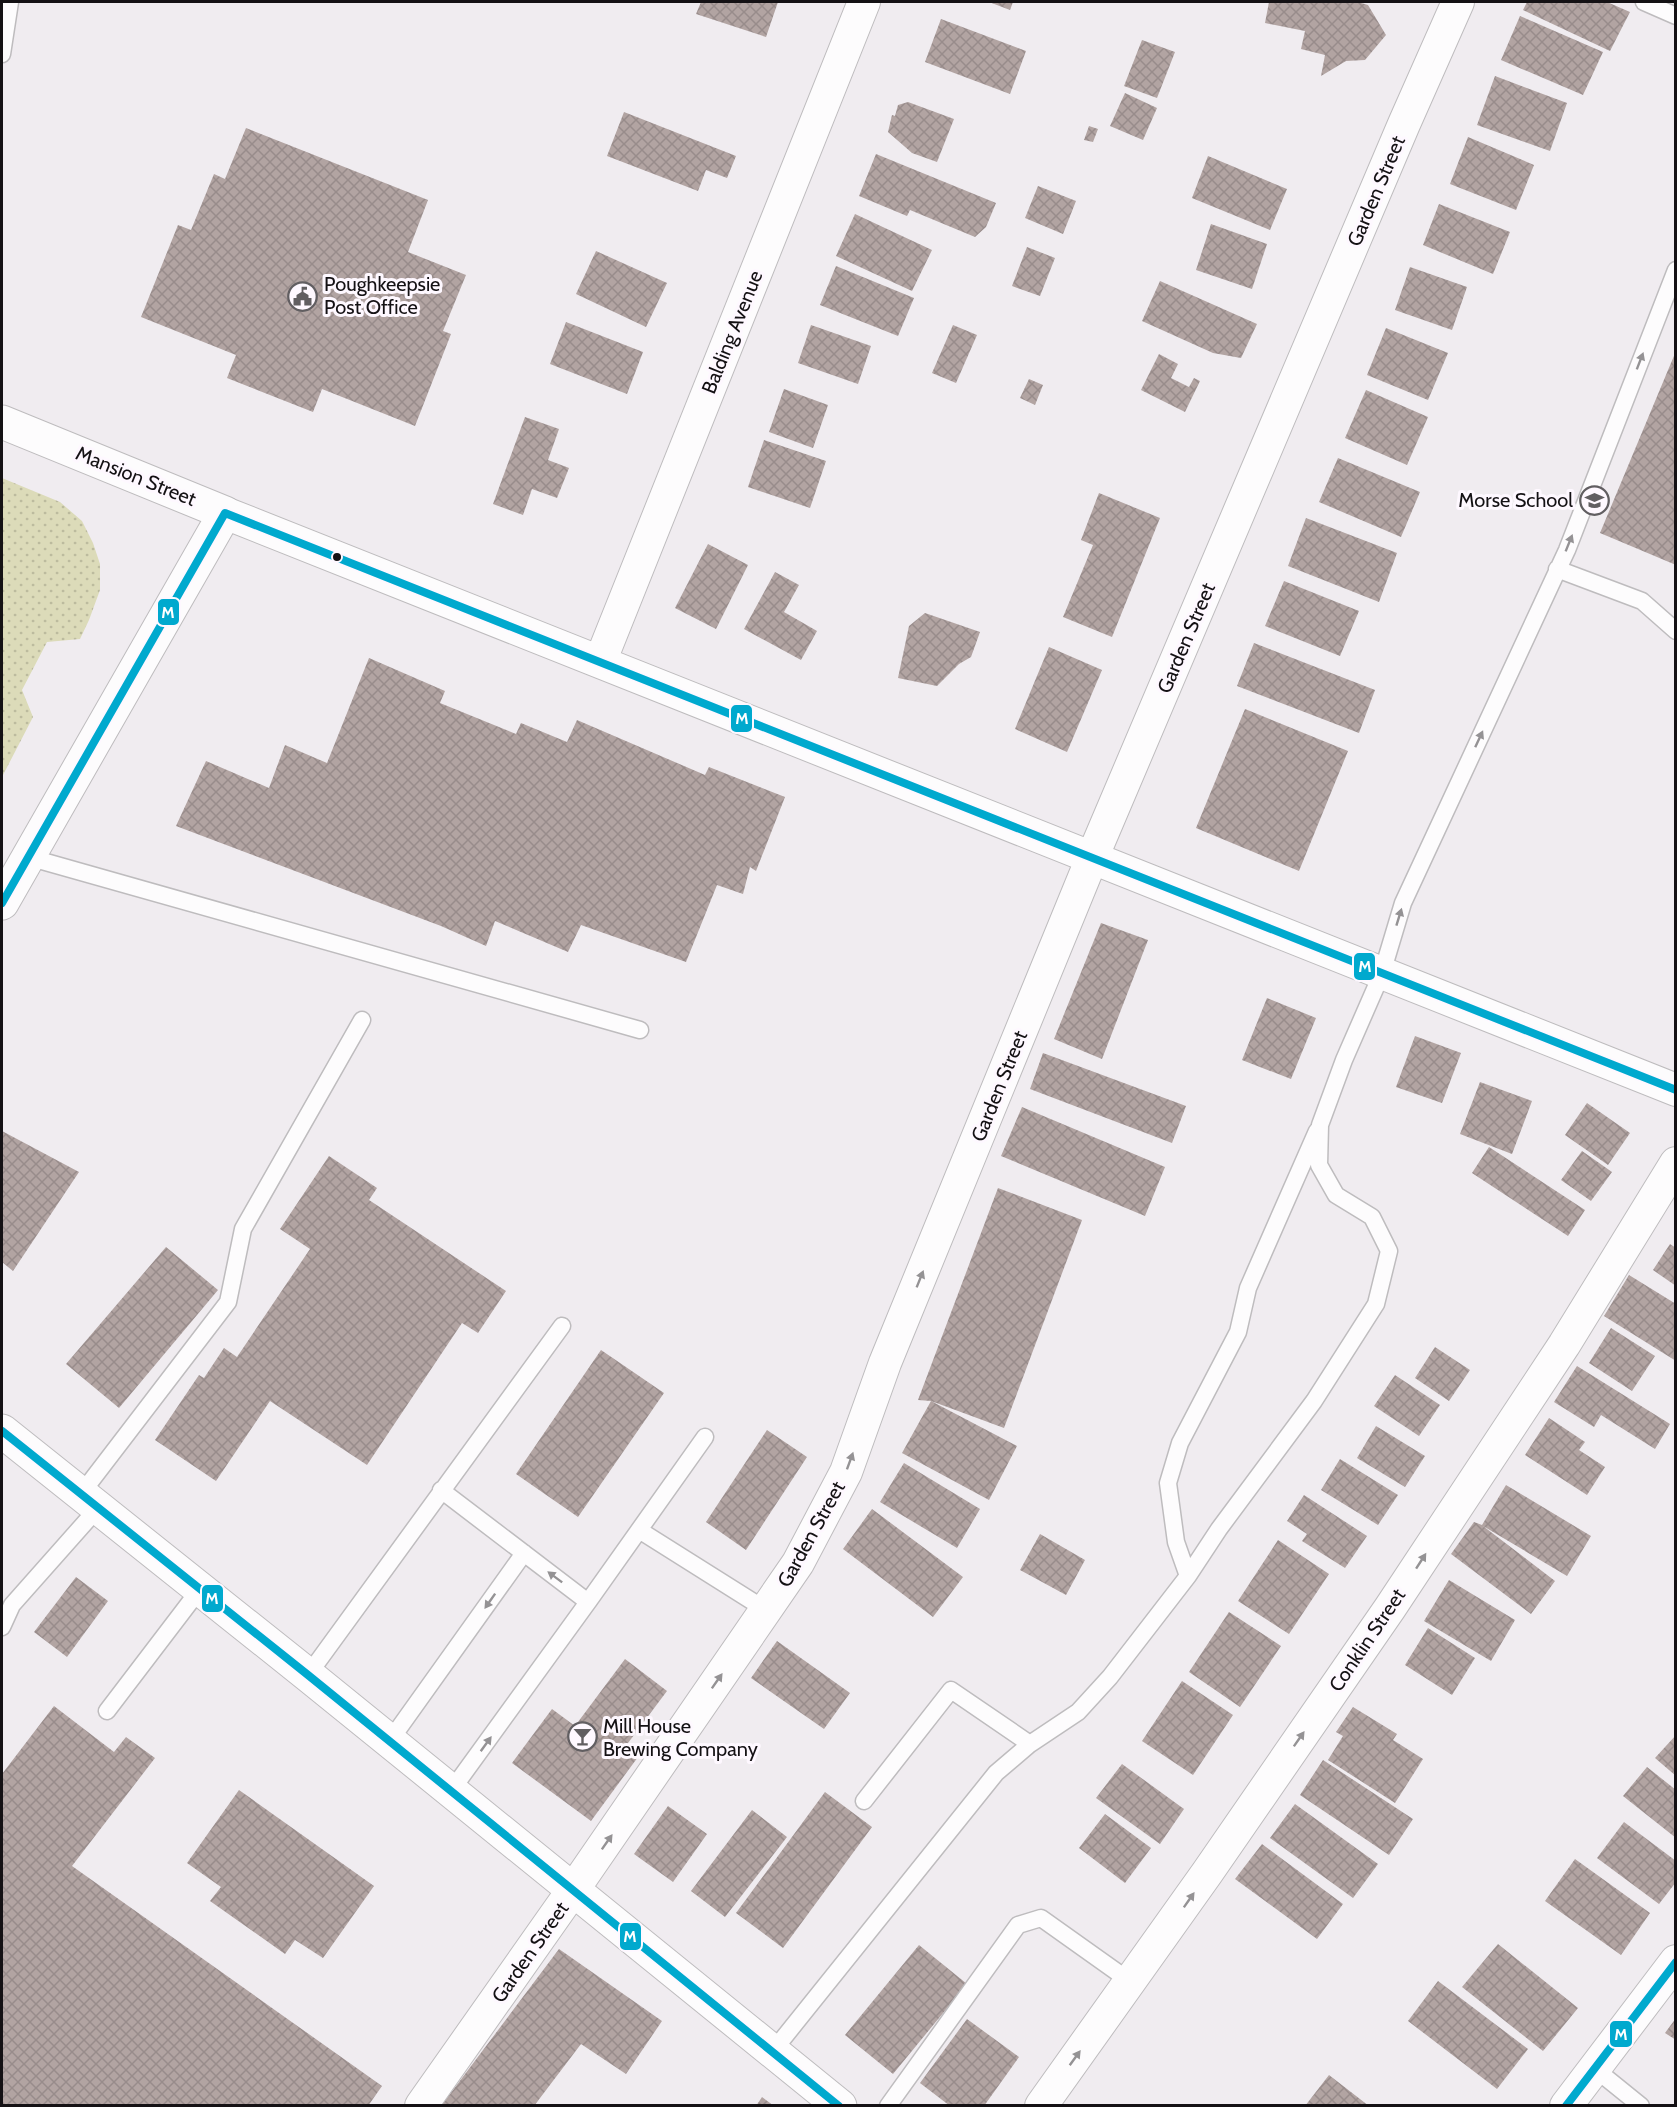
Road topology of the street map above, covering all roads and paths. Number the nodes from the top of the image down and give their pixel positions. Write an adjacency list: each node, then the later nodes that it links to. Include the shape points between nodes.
1 (10, 2): 6 (lane)
2 (864, 2): 12 (street, Balding Avenue)
3 (1458, 2): 14 (street, Garden Street)
4 (1644, 2): 5 (lane)
5 (1676, 16)
6 (2, 54)
7 (1676, 270): 10 (lane, one-way to 7)
8 (2, 422): 9 (main road, Mansion Street)
9 (225, 513): 12 (street, Mansion Street); 13 (main road)
10 (1557, 569): 11 (lane, via 1642,601); 16 (lane, one-way to 10, via 1403,903)
11 (1676, 631)
12 (600, 662): 14 (street, Mansion Street)
13 (28, 856): 15 (main road); 18 (lane)
14 (1092, 858): 16 (street, Mansion Street); 32 (street, Garden Street, one-way to 14, via 798,1563 846,1472 885,1363)
15 (2, 903)
16 (1382, 973): 19 (street, Mansion Street); 20 (lane)
17 (362, 1020): 26 (lane, via 243,1229 228,1302)
18 (640, 1030)
19 (1676, 1090)
20 (1320, 1125): 29 (lane, via 1248,1288 1238,1332 1180,1443 1168,1483 1176,1542); 29 (lane, via 1319,1165 1336,1195 1372,1217 1389,1251 1376,1304 1314,1401)
21 (1676, 1163): 42 (street, Conklin Street, one-way to 21, via 1403,1588 1564,1345)
22 (562, 1326): 25 (lane)
23 (2, 1431): 26 (main road)
24 (705, 1437): 27 (lane)
25 (441, 1490): 28 (lane); 34 (lane)
26 (89, 1501): 30 (main road); 33 (lane, via 12,1605)
27 (639, 1530): 31 (lane); 32 (lane)
28 (524, 1553): 31 (lane, one-way to 28); 36 (lane, one-way to 36)
29 (1188, 1576): 37 (lane, via 1078,1712)
30 (200, 1589): 34 (main road); 35 (lane)
31 (588, 1602): 38 (lane, one-way to 31)
32 (766, 1610): 40 (street, Garden Street, one-way to 32)
33 (2, 1627)
34 (308, 1676): 36 (main road)
35 (107, 1711)
36 (389, 1742): 38 (main road)
37 (1030, 1744): 39 (lane, via 951,1690); 43 (lane, via 996,1773)
38 (451, 1791): 40 (main road)
39 (864, 1801)
40 (573, 1890): 43 (main road); 45 (street, Garden Street)
41 (1676, 1961): 44 (street)
42 (1131, 1982): 47 (lane, via 1041,1918 1018,1924); 48 (street, Conklin Street, one-way to 42)
43 (773, 2051): 46 (main road)
44 (1594, 2068): 49 (street); 50 (lane)
45 (421, 2106)
46 (840, 2106)
47 (888, 2106)
48 (1041, 2106)
49 (1566, 2106)
50 (1641, 2106)

